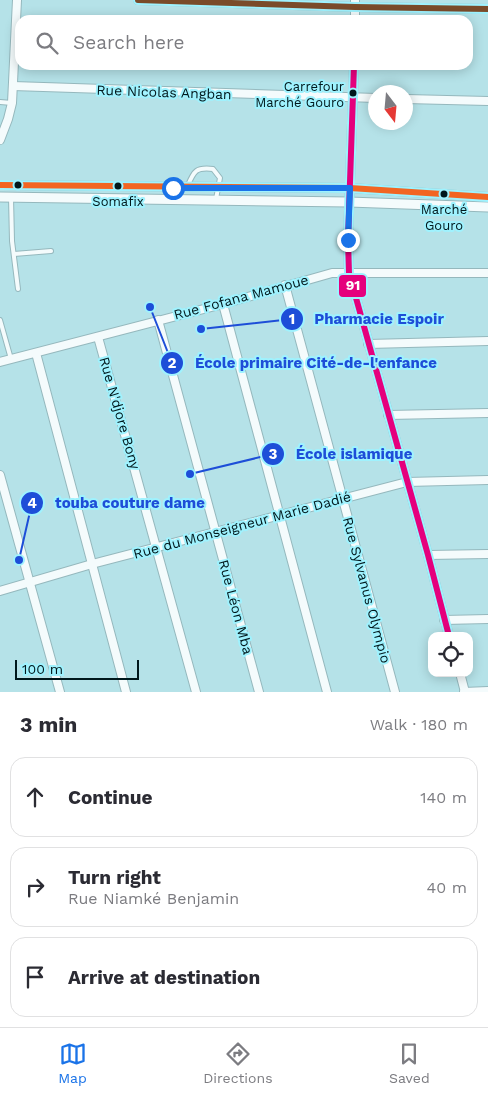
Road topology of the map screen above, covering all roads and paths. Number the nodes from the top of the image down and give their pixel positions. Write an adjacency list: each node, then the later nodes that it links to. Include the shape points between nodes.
1 (17, 0): 8 (street)
2 (138, 0): 3 (street)
3 (144, 0): 4 (street)
4 (210, 1): 5 (street)
5 (277, 2): 6 (street)
6 (355, 3): 7 (street)
7 (488, 9)
8 (16, 15)
9 (15, 43): 11 (street)
10 (354, 70): 12 (street)
11 (13, 86): 12 (street, Rue Nicolas Angban); 17 (street)
12 (353, 98): 13 (street, Rue Nicolas Angban); 22 (street)
13 (368, 98)
14 (413, 99): 15 (street)
15 (488, 100)
16 (0, 102): 17 (lane)
17 (12, 103): 18 (street)
18 (0, 140)
19 (0, 185): 20 (street)
20 (187, 188): 21 (street); 21 (lane, via 194,173 204,168 217,173 220,178)
21 (218, 188): 22 (street); 26 (lane)
22 (350, 188): 25 (street); 27 (street)
23 (0, 197): 24 (street)
24 (11, 197): 26 (street); 30 (lane)
25 (488, 197)
26 (216, 200): 27 (street)
27 (349, 202): 28 (street); 31 (street)
28 (488, 207)
29 (51, 251): 30 (lane)
30 (14, 254): 34 (lane)
31 (349, 273): 32 (street, Rue Fofana Mamoue); 33 (street, Rue Fofana Mamoue, via 332,272); 40 (street)
32 (488, 273)
33 (285, 285): 35 (street, Rue Fofana Mamoue); 49 (street, Rue Sylvanus Olympio)
34 (18, 289)
35 (223, 304): 37 (street, Rue Fofana Mamoue); 50 (street)
36 (0, 320): 42 (lane)
37 (158, 320): 38 (street, Rue Fofana Mamoue); 51 (street, Rue Léon Mba)
38 (98, 337): 41 (street, Rue Fofana Mamoue); 52 (street, Rue N'djore Bony)
39 (488, 341): 40 (street)
40 (368, 344): 45 (street)
41 (36, 353): 42 (street, Rue Fofana Mamoue); 55 (street)
42 (11, 359): 43 (street, Rue Fofana Mamoue)
43 (0, 362)
44 (488, 414): 45 (street)
45 (388, 415): 48 (street)
46 (0, 475): 56 (street)
47 (488, 480): 48 (street, Rue du Monseigneur Marie Dadié)
48 (407, 482): 49 (street, Rue du Monseigneur Marie Dadié); 54 (street)
49 (342, 498): 50 (street, Rue du Monseigneur Marie Dadié); 68 (street, Rue Sylvanus Olympio)
50 (279, 515): 51 (street, Rue du Monseigneur Marie Dadié); 67 (street)
51 (216, 532): 52 (street, Rue du Monseigneur Marie Dadié); 66 (street, Rue Léon Mba)
52 (157, 548): 55 (street, Rue du Monseigneur Marie Dadié); 65 (street, Rue N'djore Bony)
53 (488, 554): 54 (street)
54 (428, 555): 59 (street)
55 (92, 564): 56 (street, Rue du Monseigneur Marie Dadié); 64 (street)
56 (29, 582): 57 (street, Rue du Monseigneur Marie Dadié); 63 (street)
57 (0, 591)
58 (488, 618): 59 (street)
59 (444, 620): 60 (street)
60 (448, 632)
61 (461, 677): 69 (street)
62 (488, 691): 69 (street)
63 (60, 692)
64 (126, 692)
65 (196, 692)
66 (259, 692)
67 (327, 692)
68 (395, 692)
69 (465, 692)

